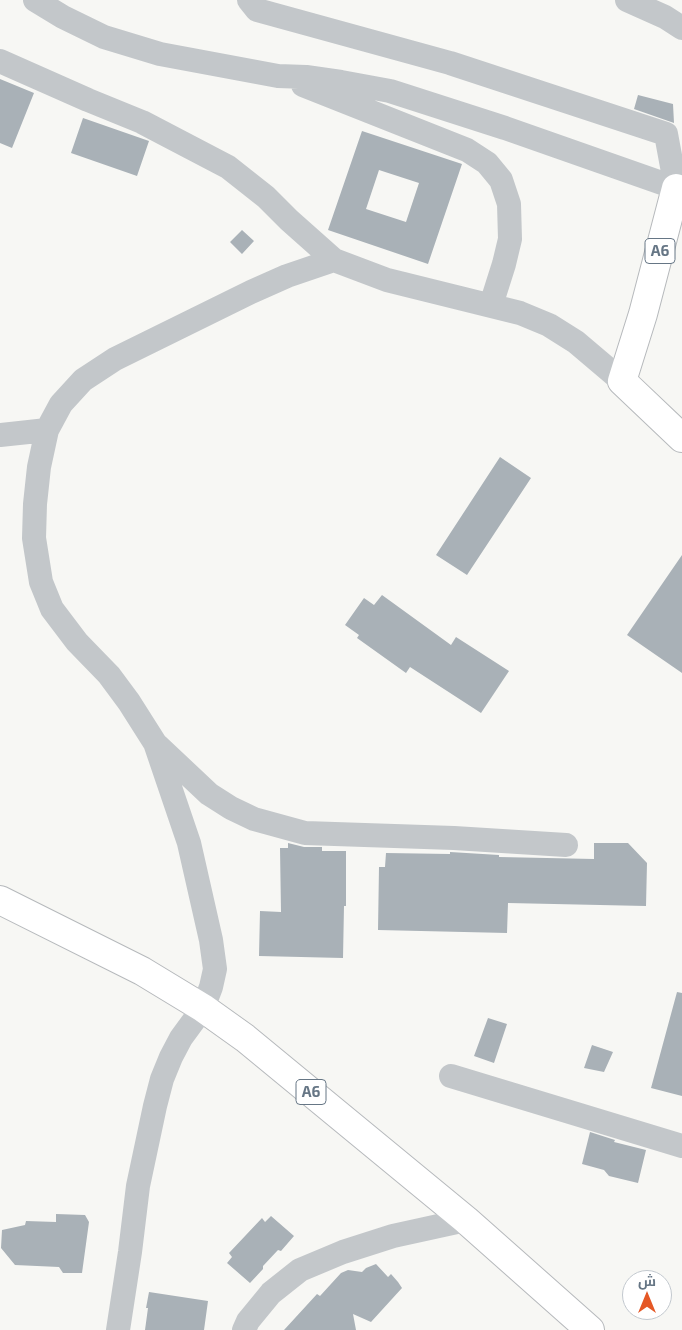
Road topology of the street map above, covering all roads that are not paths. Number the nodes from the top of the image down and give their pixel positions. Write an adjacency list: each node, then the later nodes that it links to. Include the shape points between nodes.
1 (35, 0): 4 (street)
2 (249, 0): 8 (street, via 257,10 450,63 666,134)
3 (627, 0): 5 (street)
4 (60, 9): 7 (street, via 104,37 160,54)
5 (682, 28)
6 (0, 60): 9 (street, via 142,122 228,168 266,196)
7 (278, 76): 8 (street, via 332,80 390,91); 10 (street, via 467,150 487,163 501,180 509,204 510,239)
8 (679, 189): 11 (highway, A6)
9 (334, 260): 10 (street, via 387,280); 12 (street, via 250,292 115,359 83,380 61,404)
10 (491, 305): 11 (street, via 549,325 576,342)
11 (622, 381): 14 (highway)
12 (47, 430): 13 (street); 15 (street, via 35,504 34,538 40,582 52,609 114,682)
13 (0, 435)
14 (682, 438)
15 (154, 743): 16 (street, via 208,794 231,808 254,819 305,833); 18 (street, via 188,843 211,940 215,969)
16 (566, 845)
17 (0, 900): 18 (highway, A6, via 142,971)
18 (203, 1008): 21 (highway, A6, via 245,1038); 22 (street, via 170,1057 154,1106 138,1186)
19 (451, 1076): 20 (street)
20 (682, 1146)
21 (466, 1220): 23 (street, via 385,1239 300,1270 271,1293); 24 (highway, A6)
22 (118, 1330)
23 (244, 1330)
24 (590, 1330)

